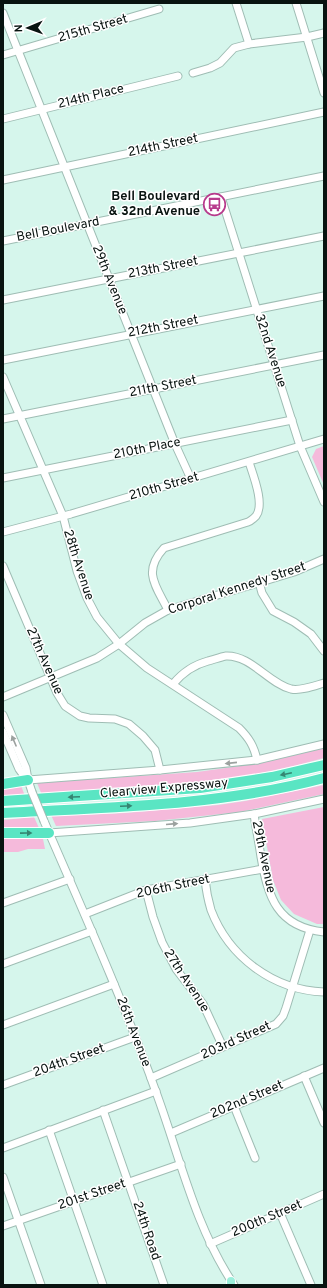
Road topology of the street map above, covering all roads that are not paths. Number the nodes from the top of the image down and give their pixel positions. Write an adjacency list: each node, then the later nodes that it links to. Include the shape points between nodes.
1 (236, 3): 7 (street)
2 (296, 3): 6 (street)
3 (159, 9): 8 (street, 215th Street)
4 (3, 12): 8 (street, 29th Avenue)
5 (324, 33): 6 (street)
6 (307, 37): 7 (street); 12 (street)
7 (249, 44): 10 (street, via 234,48 220,63)
8 (18, 50): 9 (street, 215th Street); 13 (street, 29th Avenue)
9 (3, 54)
10 (192, 73)
11 (178, 76): 13 (street, 214th Place)
12 (324, 93)
13 (42, 109): 15 (street, 214th Place); 16 (street, 29th Avenue)
14 (324, 112): 16 (street, 214th Street)
15 (3, 119)
16 (64, 166): 18 (street, 214th Street); 20 (street, 29th Avenue)
17 (324, 176): 19 (street, Bell Boulevard)
18 (3, 180)
19 (221, 197): 20 (street, Bell Boulevard); 23 (street, 32nd Avenue)
20 (87, 224): 22 (street, Bell Boulevard); 24 (street, 29th Avenue)
21 (324, 236): 23 (street, 213th Street)
22 (3, 241)
23 (239, 253): 24 (street, 213th Street); 27 (street, 32nd Avenue)
24 (109, 279): 26 (street, 213th Street); 28 (street, 29th Avenue)
25 (324, 296): 27 (street, 212th Street)
26 (3, 300)
27 (256, 309): 28 (street, 212th Street); 31 (street, 32nd Avenue)
28 (131, 334): 30 (street, 212th Street); 33 (street, 29th Avenue)
29 (324, 355): 31 (street, 211th Street)
30 (3, 360)
31 (274, 365): 33 (street, 211th Street); 36 (street, 32nd Avenue)
32 (3, 377): 34 (street, 28th Avenue)
33 (153, 389): 34 (street, 211th Street); 38 (street, 29th Avenue)
34 (20, 416): 35 (street, 211th Street); 41 (street, 28th Avenue)
35 (3, 419)
36 (292, 420): 38 (street, 210th Place); 39 (street, 32nd Avenue)
37 (324, 439): 39 (street, 210th Street)
38 (175, 444): 41 (street, 210th Place); 43 (street, 29th Avenue)
39 (300, 446): 40 (street, 210th Street); 44 (street, 32nd Avenue)
40 (249, 462): 43 (street, 210th Street); 50 (street, via 259,499 256,516 248,522 164,548 153,563 154,584)
41 (43, 470): 42 (street, 210th Place); 45 (street, 28th Avenue)
42 (3, 478)
43 (191, 479): 45 (street, 210th Street)
44 (324, 502)
45 (63, 516): 46 (street, 210th Street); 51 (street, 28th Avenue, via 77,571 87,598)
46 (3, 532)
47 (324, 559): 49 (street, Corporal Kennedy Street, via 294,572)
48 (3, 566): 53 (street, 27th Avenue)
49 (259, 582): 50 (street, Corporal Kennedy Street); 52 (street, via 262,593 273,611 311,634)
50 (168, 610): 51 (street, Corporal Kennedy Street, via 145,623)
51 (119, 644): 53 (street, Corporal Kennedy Street, via 97,658); 55 (street, 28th Avenue, via 147,668)
52 (324, 651)
53 (50, 678): 56 (street, Corporal Kennedy Street); 62 (street, 27th Avenue, via 65,706 80,716 115,719 129,724 155,750)
54 (324, 683): 55 (street, via 291,689 242,660 225,656 191,667)
55 (173, 684): 60 (street, 28th Avenue, via 239,728 250,739)
56 (3, 697)
57 (3, 715): 64 (street, 26th Avenue, one-way to 57, via 26,768)
58 (3, 732): 64 (street, 26th Avenue, via 19,769)
59 (324, 744): 60 (street)
60 (257, 760): 62 (street, one-way to 62)
61 (324, 765): 67 (highway, Clearview Expressway, one-way to 67, via 272,777 200,788)
62 (160, 770): 64 (street)
63 (324, 778): 68 (highway, Clearview Expressway, one-way to 63, via 204,801)
64 (28, 780): 65 (highway); 71 (street, 26th Avenue, bridge)
65 (3, 784)
66 (324, 800): 69 (street)
67 (3, 801)
68 (3, 813)
69 (254, 814): 71 (street, one-way to 69, via 190,823); 72 (street, 29th Avenue)
70 (3, 833): 71 (highway, one-way to 71)
71 (50, 833): 73 (street, 26th Avenue)
72 (263, 869): 74 (street, 206th Street); 78 (street, 29th Avenue, via 268,889 279,910 296,924)
73 (70, 879): 76 (street); 77 (street, 26th Avenue)
74 (205, 880): 75 (street, 206th Street); 83 (street, via 211,909 235,950 266,975)
75 (146, 890): 77 (street, 206th Street); 87 (street, 27th Avenue, via 162,942 176,969 203,1004)
76 (3, 903)
77 (84, 914): 79 (street, 26th Avenue)
78 (310, 930): 80 (street); 83 (street, 203rd Street)
79 (92, 931): 81 (street); 82 (street, 26th Avenue)
80 (324, 932)
81 (3, 964)
82 (114, 984): 85 (street); 86 (street, 26th Avenue)
83 (293, 986): 84 (street); 87 (street, 203rd Street, via 283,1016 276,1024)
84 (324, 992)
85 (3, 1025)
86 (136, 1037): 90 (street, 26th Avenue); 91 (street, 204th Street)
87 (223, 1047): 90 (street, 203rd Street)
88 (324, 1068): 89 (street, 202nd Street)
89 (304, 1076): 93 (street, 202nd Street); 95 (street)
90 (151, 1078): 92 (street, 26th Avenue)
91 (3, 1085)
92 (156, 1091): 94 (street); 97 (street, 26th Avenue)
93 (234, 1106): 97 (street, 202nd Street); 99 (street)
94 (103, 1110): 96 (street); 102 (street, 24th Road)
95 (324, 1123)
96 (49, 1130): 98 (street); 104 (street)
97 (171, 1133): 100 (street, 26th Avenue)
98 (3, 1148)
99 (255, 1158)
100 (181, 1164): 102 (street, 201st Street); 108 (street, 26th Avenue)
101 (3, 1177): 106 (street)
102 (129, 1182): 104 (street, 201st Street); 112 (street, 24th Road)
103 (324, 1194): 105 (street, 200th Street)
104 (74, 1202): 106 (street, 201st Street); 111 (street)
105 (280, 1213): 108 (street, 200th Street); 113 (street)
106 (18, 1221): 107 (street, 201st Street); 110 (street)
107 (3, 1226)
108 (210, 1244): 109 (street, 26th Avenue)
109 (232, 1284)
110 (40, 1285)
111 (103, 1285)
112 (164, 1285)
113 (311, 1285)

